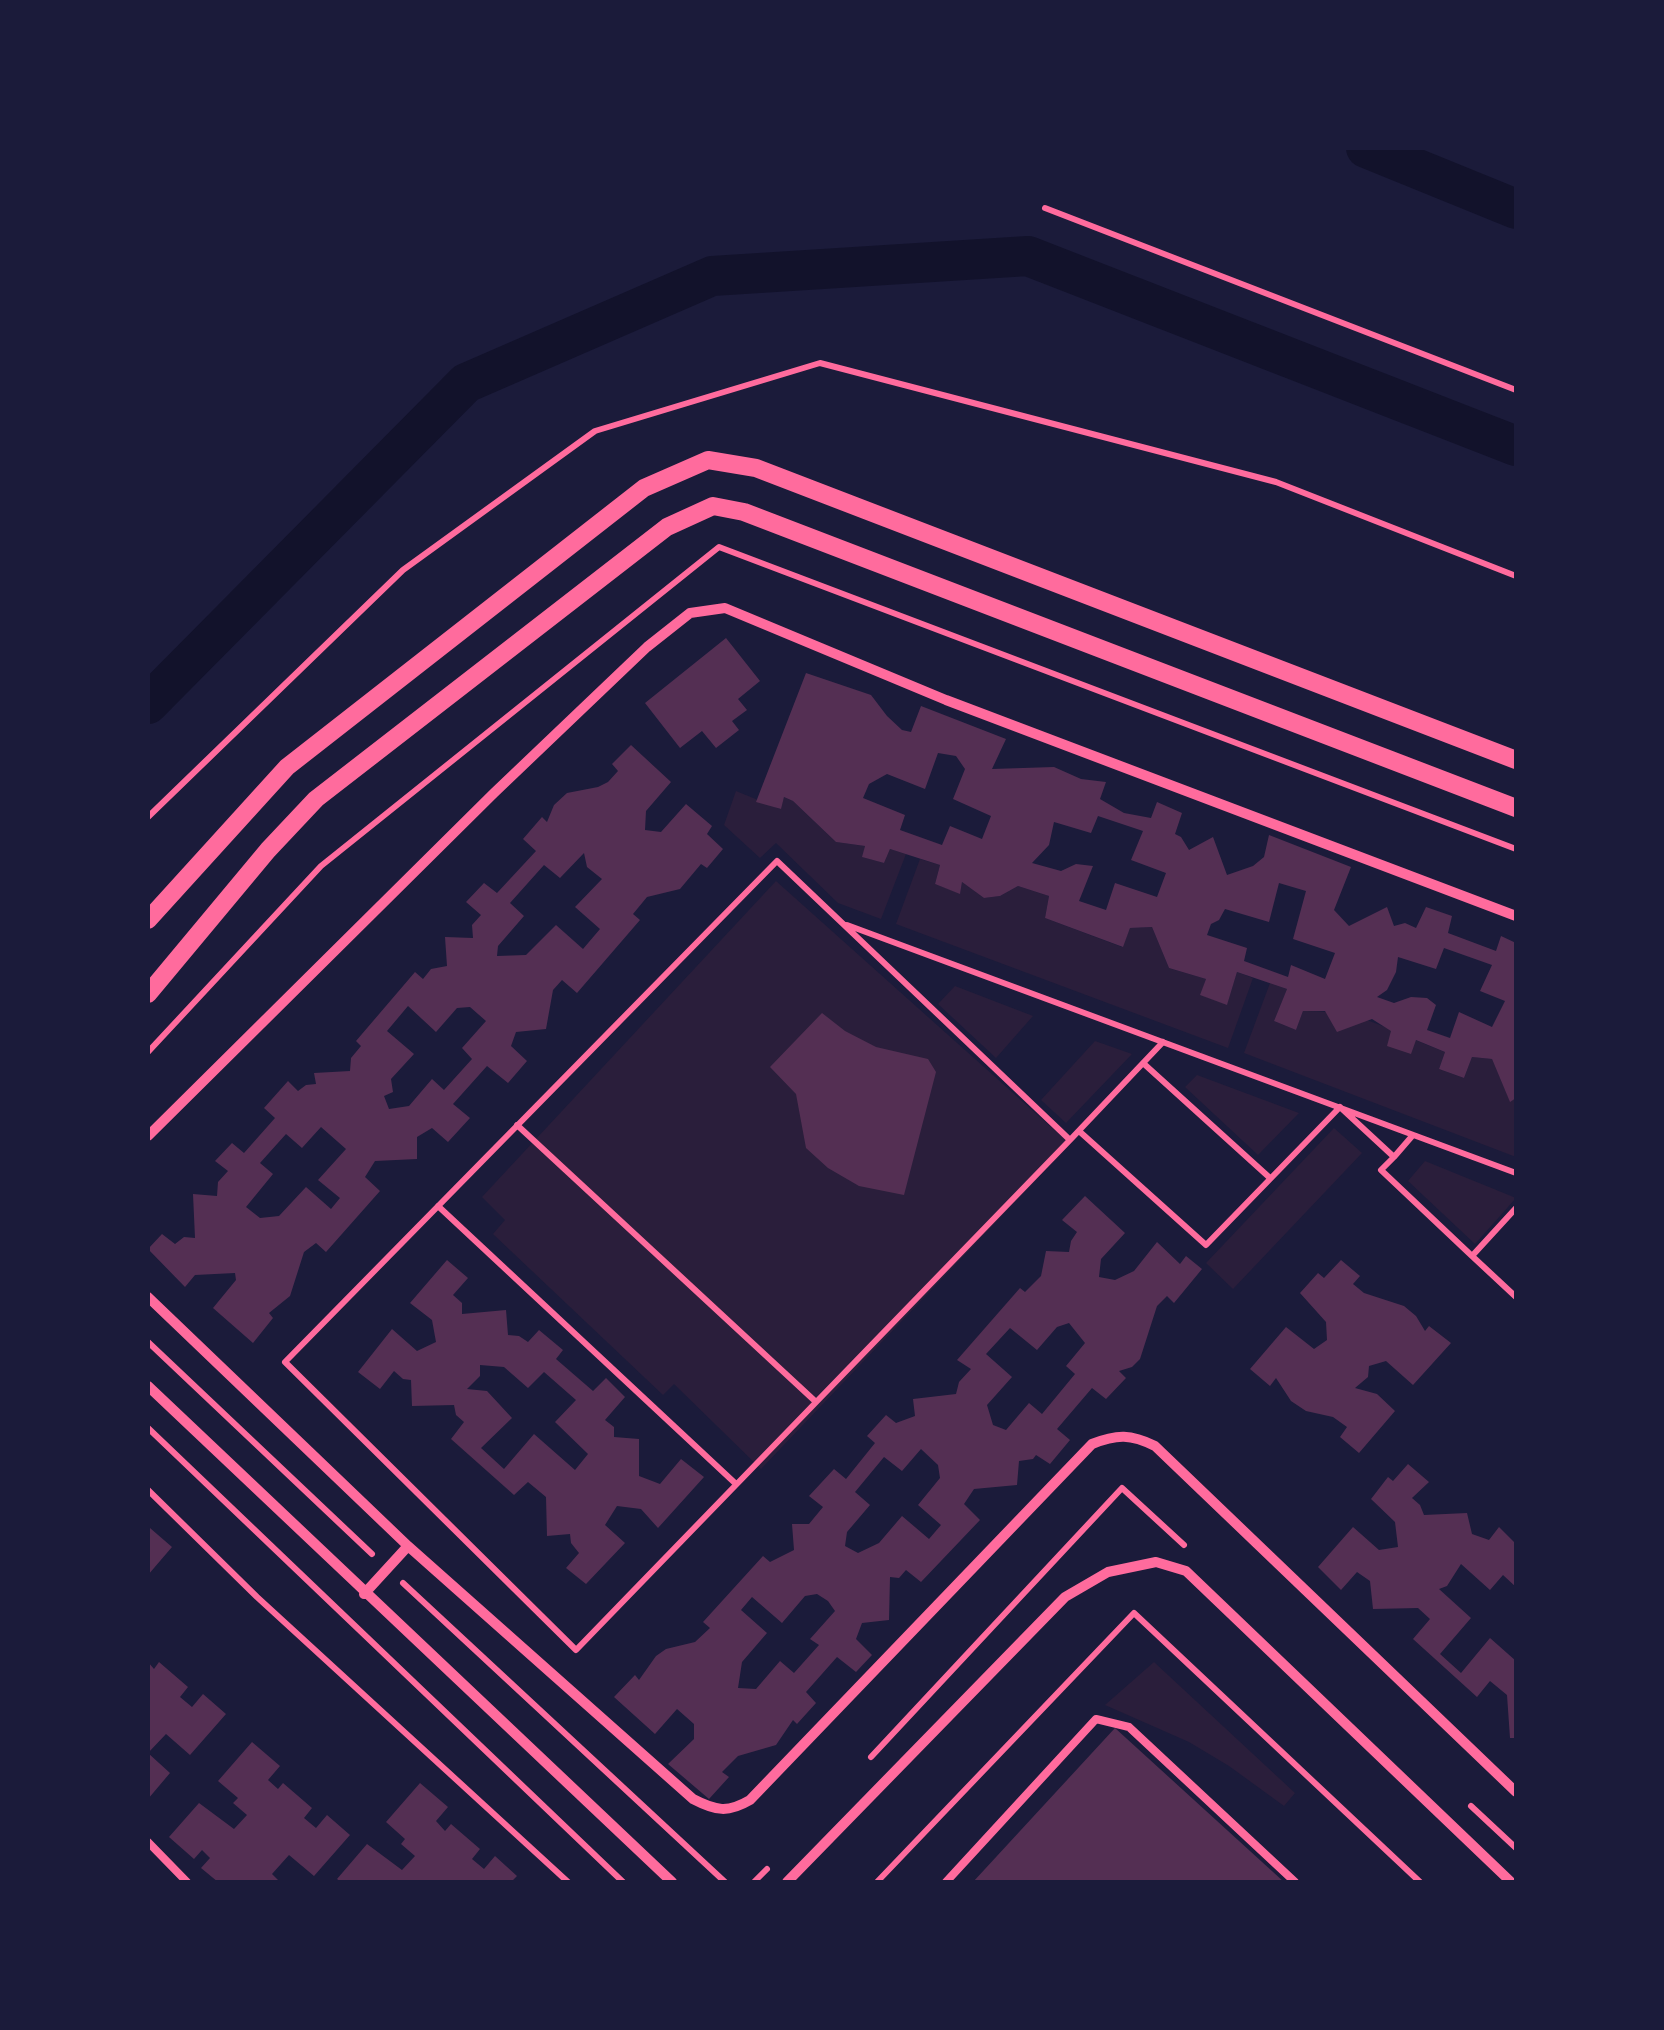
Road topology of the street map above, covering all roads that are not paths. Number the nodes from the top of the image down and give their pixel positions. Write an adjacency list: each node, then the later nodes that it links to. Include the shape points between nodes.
1 (1516, 760): 4 (street, via 756,468 708,460 644,488 287,767)
2 (1516, 808): 5 (street, via 714,506 667,527 316,800)
3 (1516, 916): 6 (street, via 946,700 725,608 690,612 494,793)
4 (148, 920)
5 (148, 994)
6 (148, 1136)
7 (148, 1297): 9 (street)
8 (148, 1386): 10 (street)
9 (408, 1546): 10 (street); 11 (street, via 693,1799 732,1811 750,1800 1092,1444 1135,1435 1155,1446)
10 (364, 1594): 14 (street)
11 (1516, 1792)
12 (148, 1842): 13 (lane)
13 (187, 1882)
14 (672, 1882)
15 (788, 1882): 18 (street, via 1065,1596 1108,1572 1156,1562 1186,1571)
16 (946, 1882): 17 (lane, via 1096,1719 1129,1726)
17 (1295, 1882)
18 (1511, 1882)

